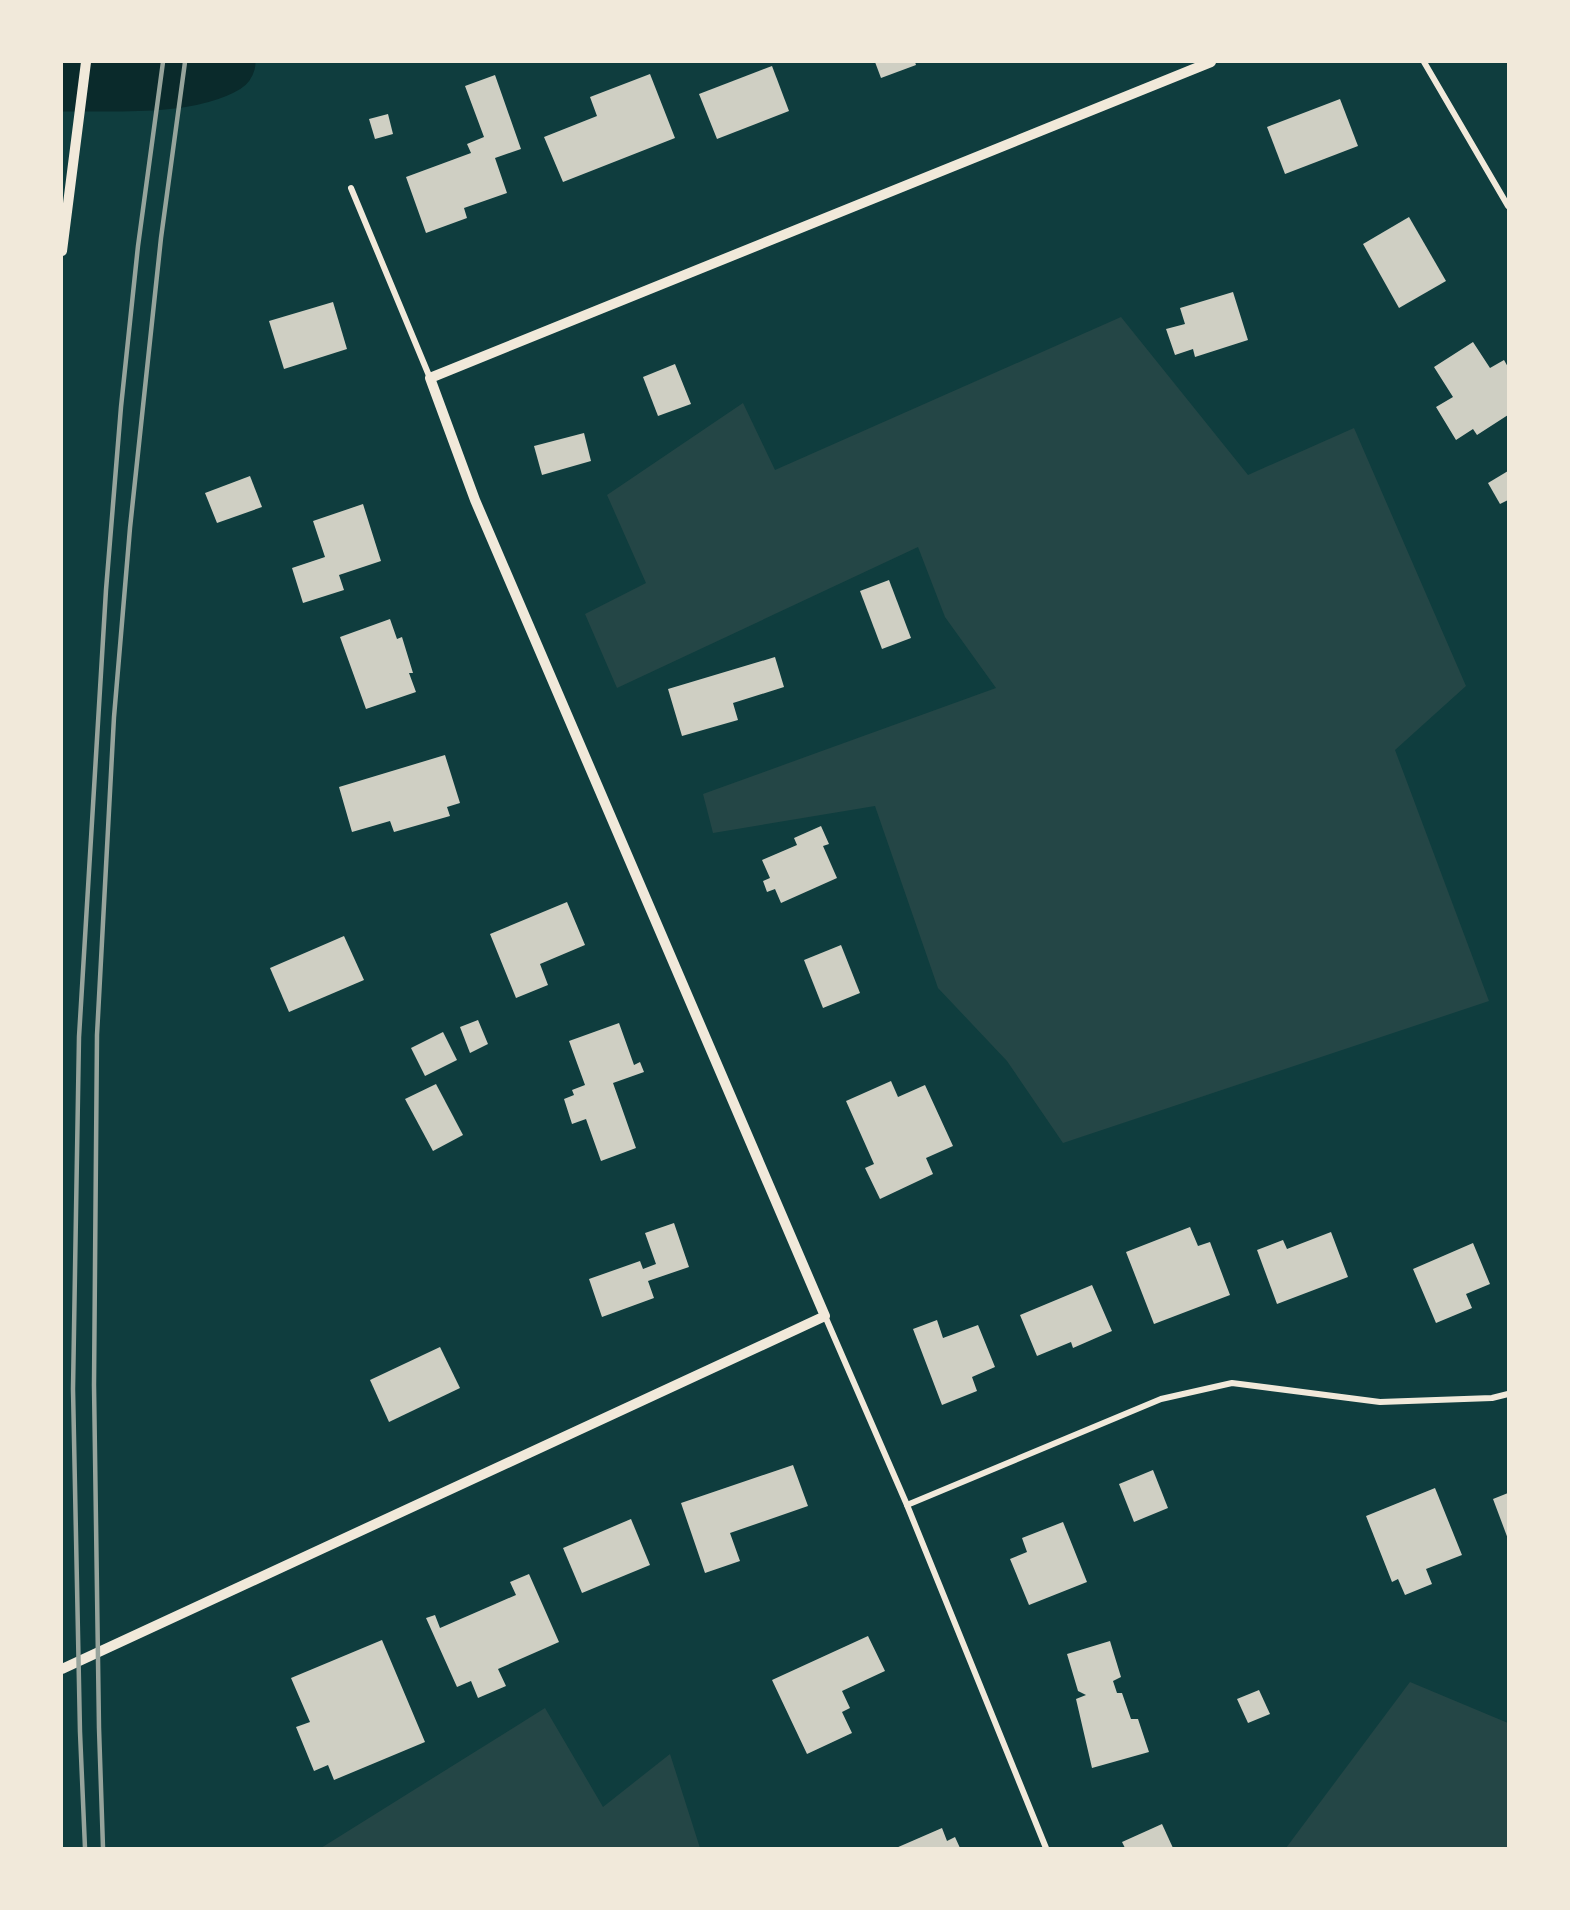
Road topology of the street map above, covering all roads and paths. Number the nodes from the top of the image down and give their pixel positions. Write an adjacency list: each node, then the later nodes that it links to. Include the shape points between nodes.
1 (86, 62): 6 (street)
2 (1211, 62): 7 (street)
3 (1424, 62): 5 (street)
4 (351, 188): 7 (street)
5 (1509, 206)
6 (62, 251)
7 (430, 378): 8 (street, via 475,500)
8 (825, 1316): 10 (street); 11 (street)
9 (1509, 1394): 10 (street, via 1380,1402 1232,1383 1161,1400)
10 (907, 1505): 12 (street)
11 (62, 1669)
12 (1046, 1848)

